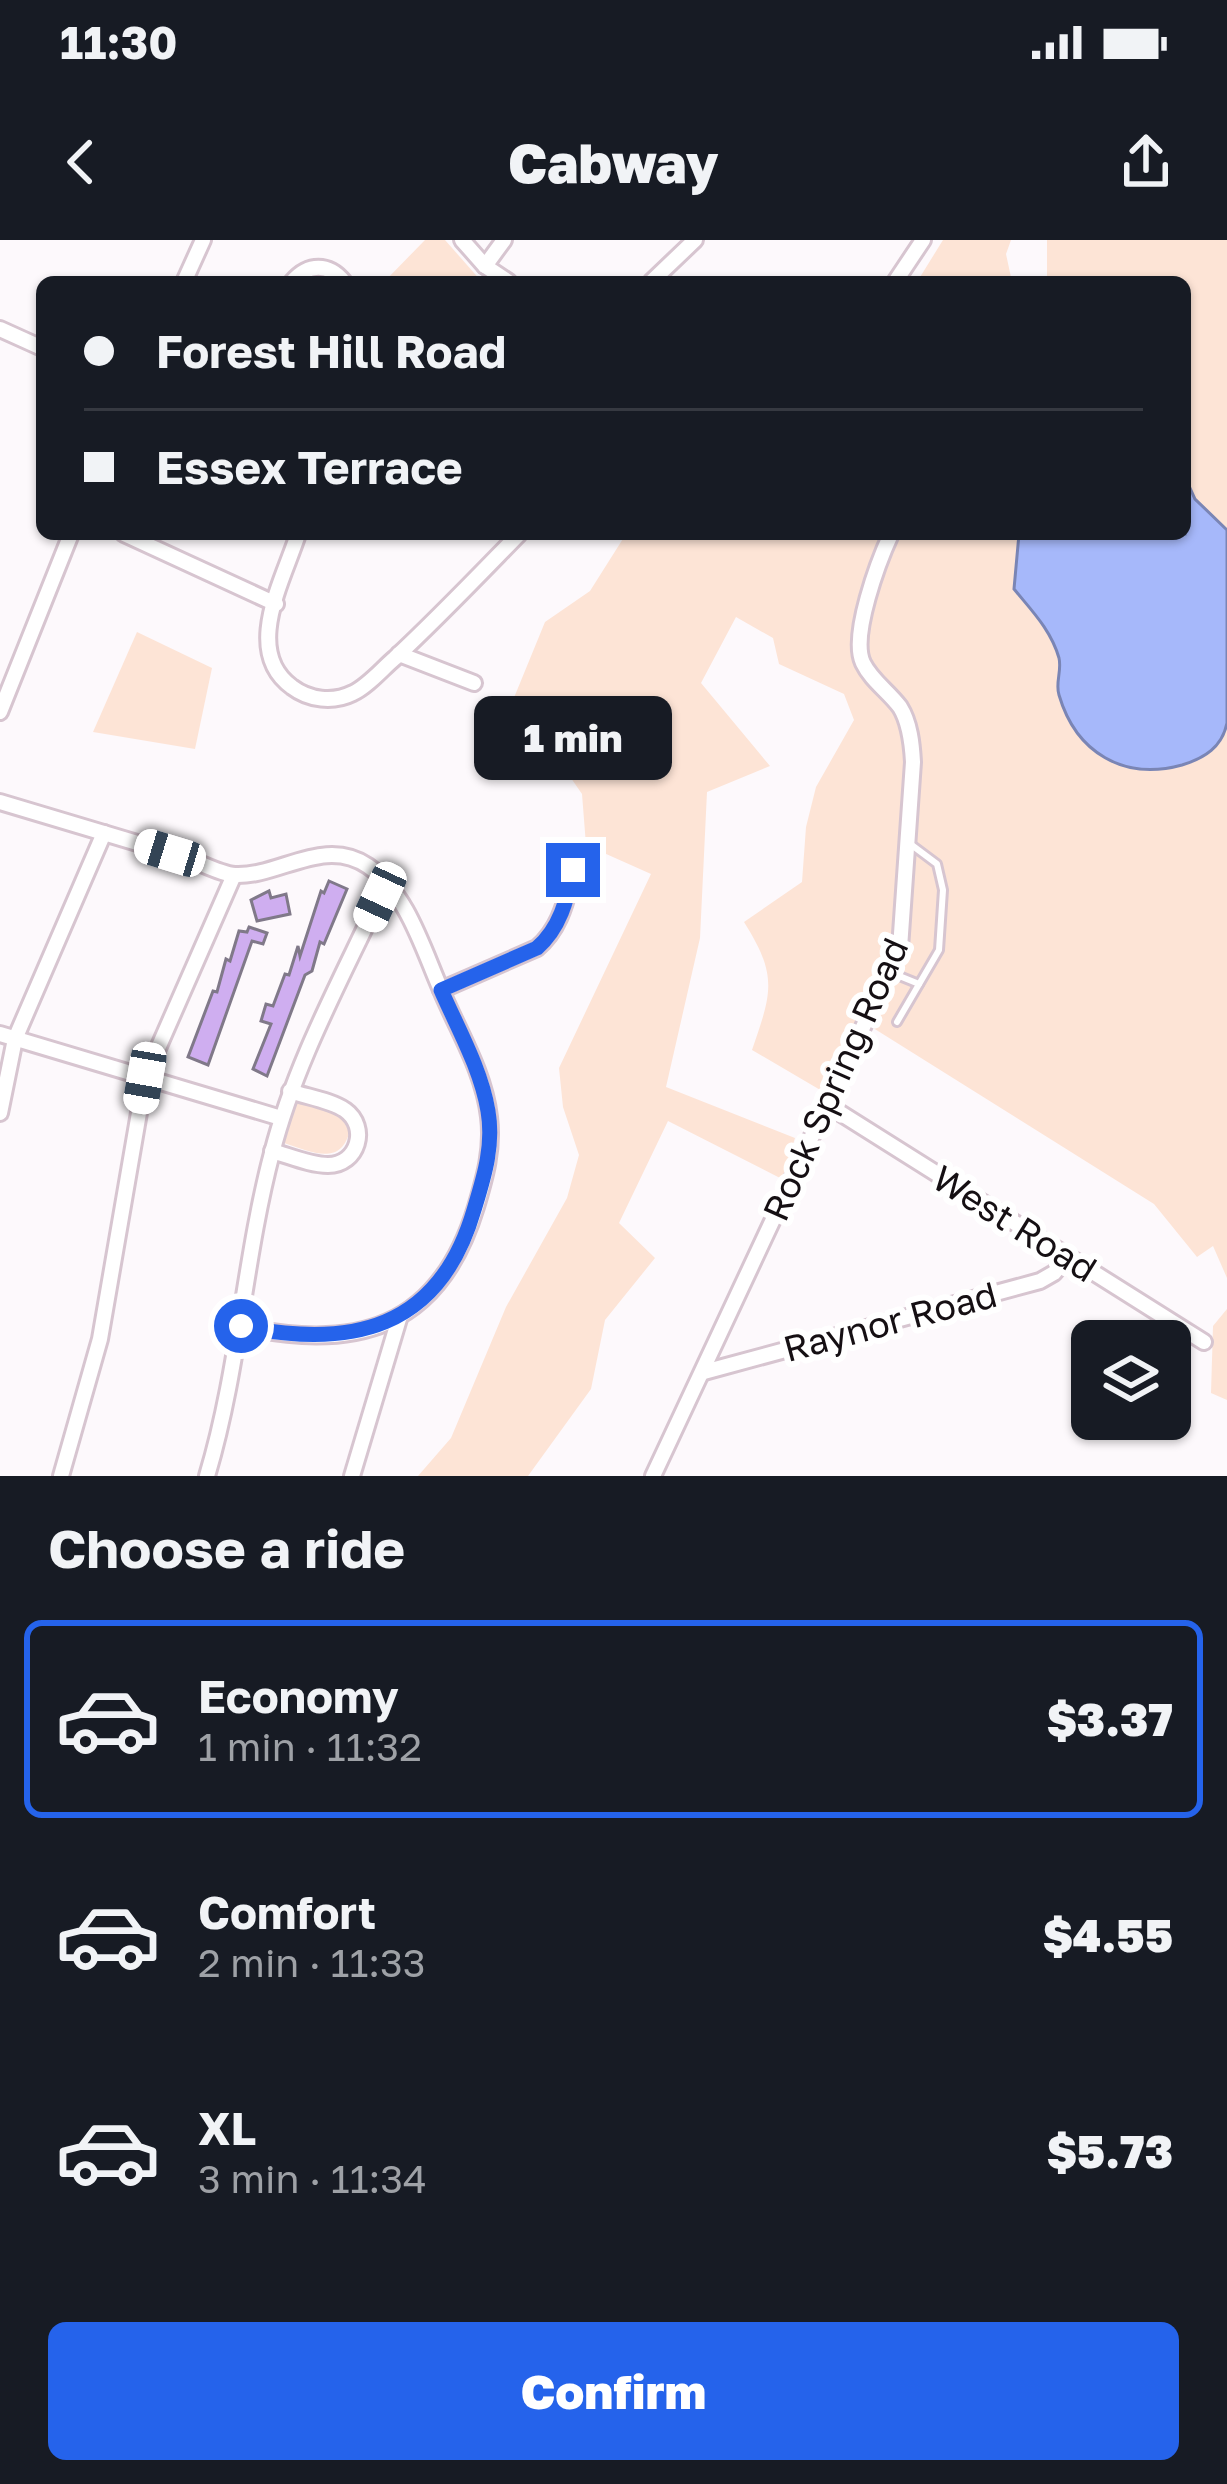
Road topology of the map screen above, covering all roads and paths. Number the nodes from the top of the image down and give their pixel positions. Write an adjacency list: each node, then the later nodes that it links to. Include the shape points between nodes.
1 (203, 240): 7 (street)
2 (462, 240): 6 (street)
3 (504, 240): 6 (street)
4 (695, 240): 11 (street)
5 (923, 240): 12 (street)
6 (485, 266): 10 (street)
7 (187, 276)
8 (296, 276): 9 (street, via 317,266)
9 (338, 276)
10 (499, 276)
11 (657, 276)
12 (899, 276)
13 (0, 329): 14 (street)
14 (36, 345)
15 (69, 540): 23 (street)
16 (137, 540): 20 (street)
17 (296, 540): 20 (street)
18 (513, 540): 21 (street)
19 (888, 540): 26 (street, Rock Spring Road, via 859,640 863,663 901,709 911,737)
20 (276, 604): 21 (street, via 267,632 272,662 308,696 358,692)
21 (399, 654): 22 (street)
22 (474, 683)
23 (0, 712)
24 (0, 802): 25 (street)
25 (104, 833): 28 (street); 34 (street)
26 (909, 843): 30 (street, Rock Spring Road, via 902,933); 31 (lane, via 937,864 943,890 939,950)
27 (574, 871): 32 (street, via 549,938)
28 (234, 875): 29 (street, via 343,855); 35 (street)
29 (386, 883): 32 (street); 36 (street)
30 (889, 972): 31 (lane); 37 (street, Rock Spring Road)
31 (919, 984): 33 (lane)
32 (441, 990): 42 (street, via 483,1086 491,1142 454,1259)
33 (897, 1022)
34 (8, 1037): 35 (street); 38 (street)
35 (145, 1078): 39 (street); 46 (street, via 100,1340)
36 (290, 1091): 39 (street); 40 (street, via 349,1113 357,1147 326,1165)
37 (826, 1104): 41 (street, West Road); 45 (street, Rock Spring Road)
38 (0, 1113)
39 (281, 1118): 40 (street)
40 (272, 1151): 43 (street)
41 (1068, 1256): 44 (street, West Road); 45 (street, Raynor Road, via 1040,1281)
42 (399, 1319): 43 (street, via 330,1336); 48 (street)
43 (241, 1326): 47 (street)
44 (1204, 1342)
45 (704, 1372): 49 (street, Rock Spring Road)
46 (61, 1476)
47 (207, 1476)
48 (352, 1476)
49 (653, 1476)

